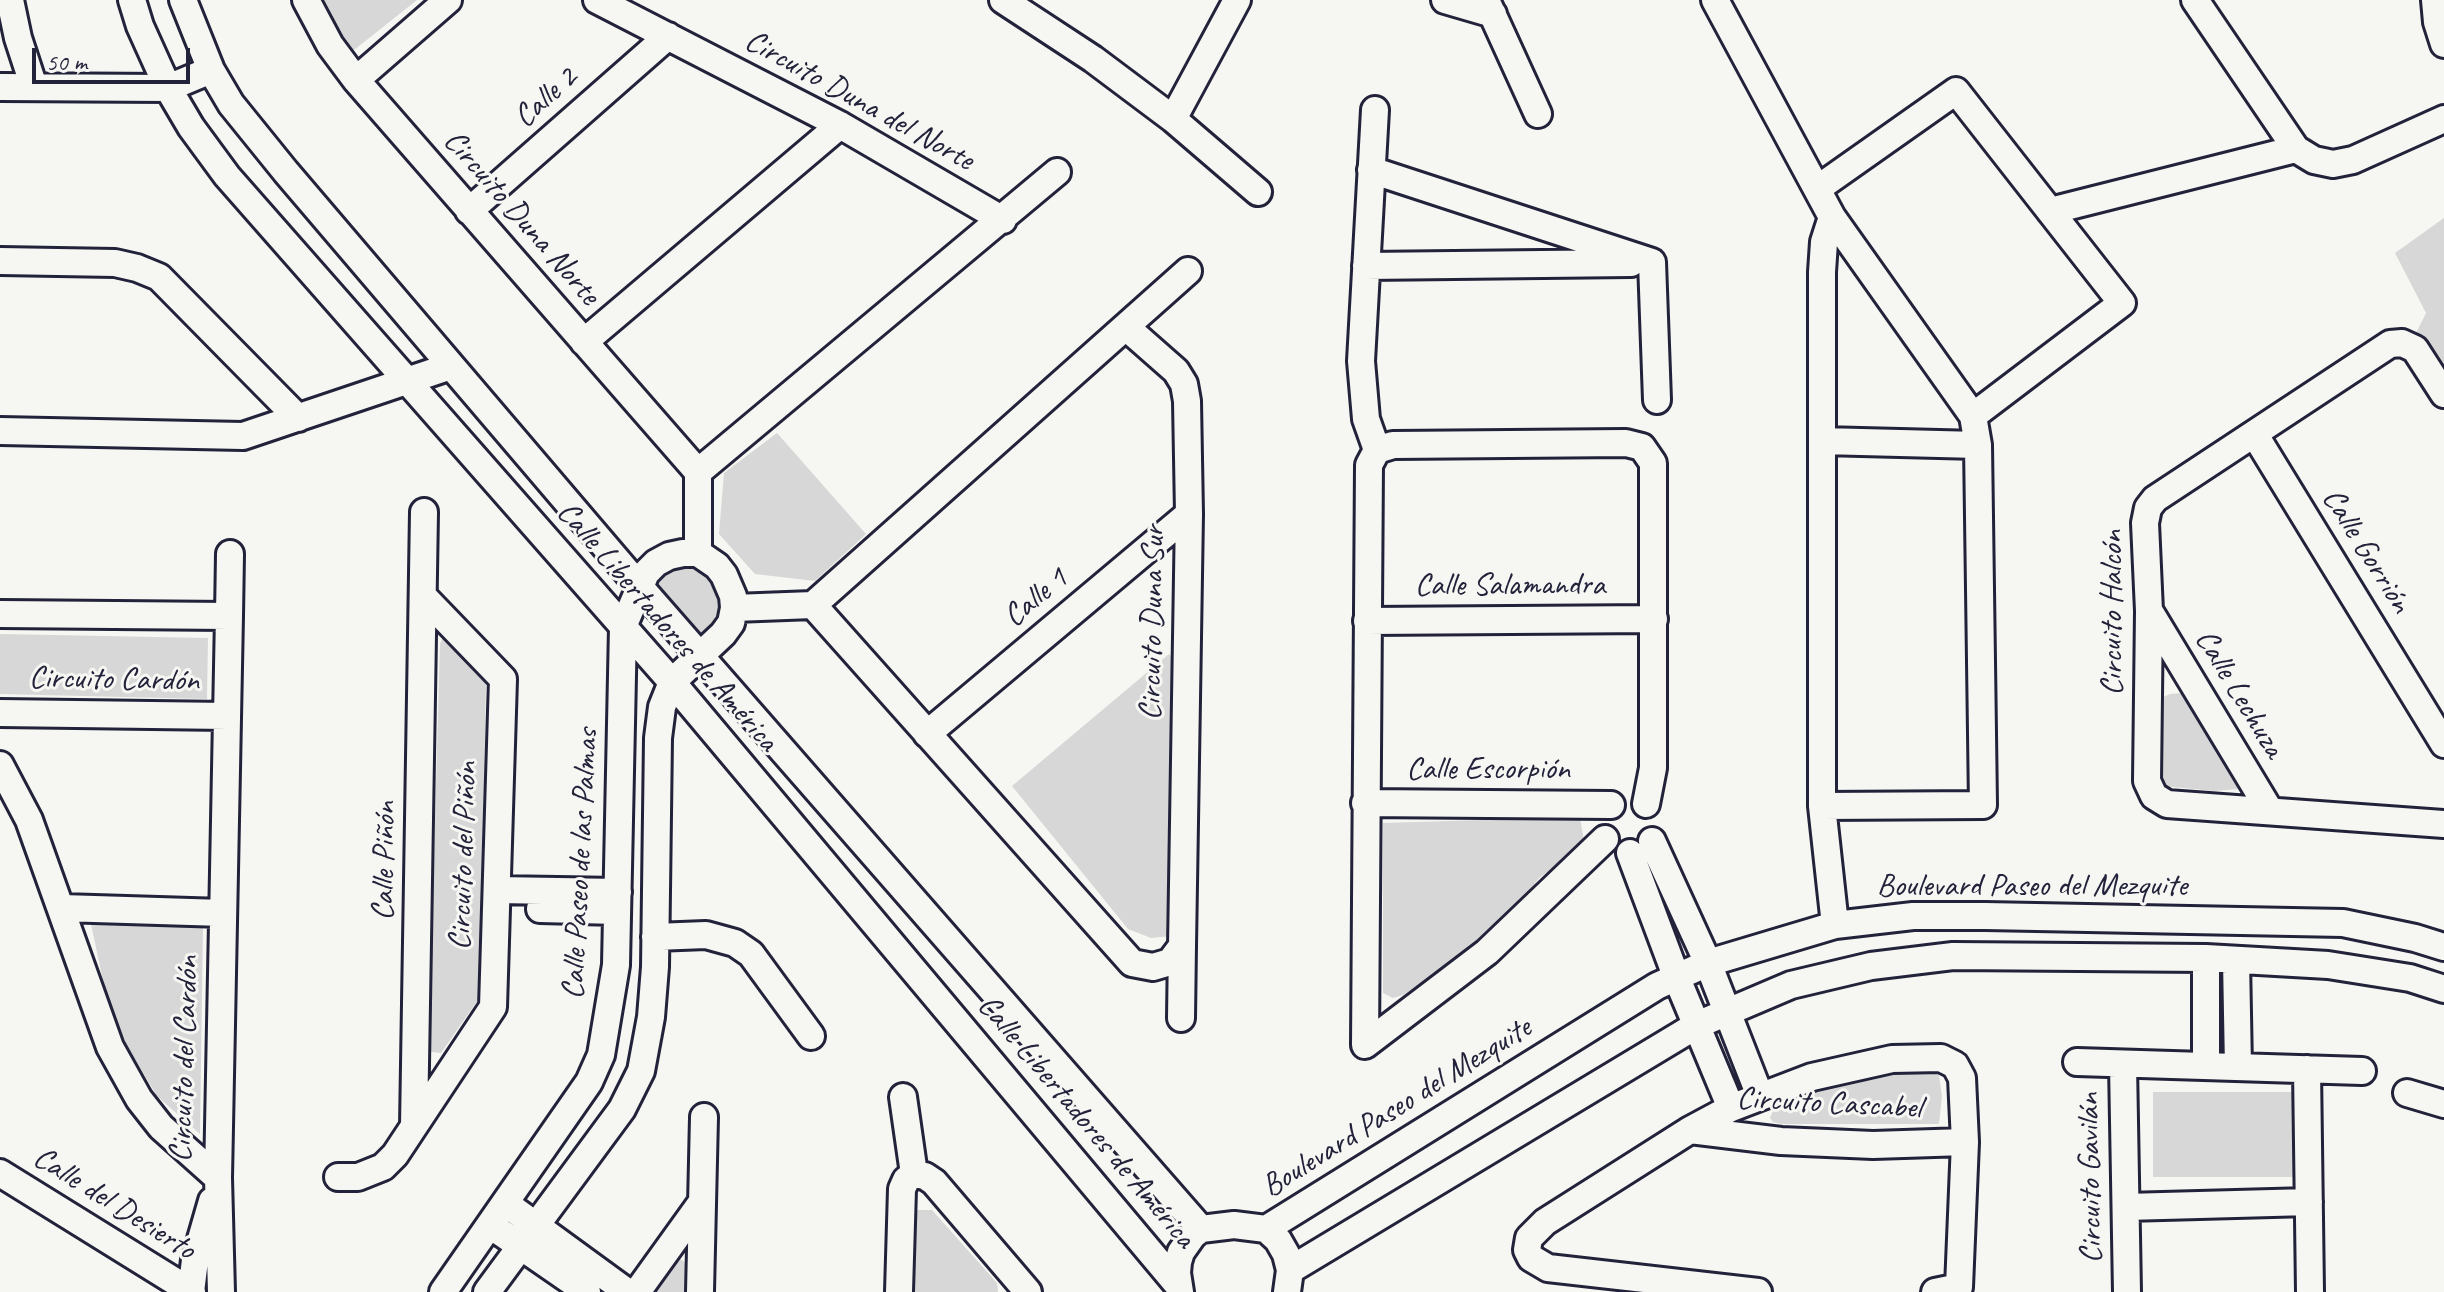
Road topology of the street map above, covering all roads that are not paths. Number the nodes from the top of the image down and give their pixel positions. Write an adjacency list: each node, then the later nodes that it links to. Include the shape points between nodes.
1 (10, 0): 19 (street)
2 (132, 0): 20 (street, Calle Libertadores de América)
3 (183, 0): 16 (street, Calle Libertadores de América)
4 (306, 0): 17 (street, Circuito Duna Norte)
5 (448, 0): 17 (street)
6 (597, 0): 14 (street, Circuito Duna del Norte)
7 (1237, 0): 23 (street)
8 (1445, 0): 13 (street)
9 (1715, 0): 29 (street)
10 (2195, 0): 26 (street)
11 (2435, 0): 15 (street)
12 (1012, 2): 23 (street)
13 (1490, 7): 22 (street)
14 (668, 36): 25 (street, Circuito Duna del Norte); 31 (street, Calle 2)
15 (2444, 44)
16 (211, 70): 20 (street); 41 (street, Calle Libertadores de América, via 256,136)
17 (356, 80): 31 (street, Circuito Duna Norte)
18 (0, 87): 19 (street)
19 (34, 87): 20 (street)
20 (168, 88): 42 (street, Calle Libertadores de América, via 227,176)
21 (1375, 110): 27 (street)
22 (1538, 114)
23 (1173, 119): 30 (street)
24 (2444, 119): 26 (street, via 2353,160 2333,164)
25 (840, 125): 34 (street, Circuito Duna del Norte); 40 (street)
26 (2296, 149): 32 (street)
27 (1371, 170): 36 (street); 37 (street)
28 (1057, 172): 34 (street)
29 (1817, 189): 32 (street, via 1956,91); 33 (street)
30 (1258, 192)
31 (469, 211): 40 (street, Circuito Duna Norte)
32 (2050, 211): 45 (street, via 2122,303)
33 (1832, 217): 45 (street); 49 (street, via 1822,272)
34 (1003, 220): 52 (street)
35 (0, 261): 46 (street, via 115,263 159,277)
36 (1652, 262): 37 (street); 44 (street)
37 (1366, 266): 51 (street, via 1361,361 1366,419)
38 (1188, 271): 39 (street)
39 (1126, 327): 54 (street, Circuito Duna Sur, via 1184,384); 59 (street)
40 (584, 342): 52 (street, Circuito Duna Norte)
41 (451, 366): 42 (street); 57 (street, Calle Libertadores de América)
42 (406, 381): 46 (street); 66 (street, Calle Libertadores de América)
43 (2444, 394): 48 (street, Circuito Halcón, via 2415,349 2390,344)
44 (1657, 400)
45 (1973, 416): 50 (street)
46 (298, 418): 47 (street, via 243,436)
47 (0, 431)
48 (2255, 435): 61 (street, Circuito Halcón, via 2148,508); 72 (street, Calle Gorrión)
49 (1822, 441): 50 (street); 77 (street)
50 (1978, 445): 77 (street, via 1983,805)
51 (1377, 450): 64 (street, via 1393,445 1642,447 1653,463); 65 (street, via 1369,465)
52 (698, 472): 55 (street)
53 (424, 512): 58 (street, Calle Piñón)
54 (1189, 514): 71 (street, Calle 1); 89 (street, Circuito Duna Sur)
55 (698, 553): 57 (street, via 656,563); 60 (street, via 724,575)
56 (230, 554): 63 (street, Circuito del Cardón)
57 (639, 586): 66 (street, Calle Paseo de las Palmas); 67 (street, Calle Libertadores de América)
58 (424, 597): 84 (street, Circuito del Piñón, via 503,679); 114 (street, Calle Piñón)
59 (813, 605): 60 (street); 71 (street)
60 (734, 608): 67 (street, via 731,623)
61 (2149, 611): 78 (street, Calle Lechuza); 78 (street, Circuito Halcón, via 2147,781 2154,796 2167,804)
62 (0, 614): 63 (street)
63 (229, 616): 70 (street, Circuito del Cardón)
64 (1654, 619): 65 (street, Calle Salamandra); 75 (street, via 1653,768)
65 (1367, 621): 74 (street)
66 (623, 627): 68 (street, Calle Libertadores de América); 83 (street, Calle Paseo de las Palmas)
67 (700, 656): 68 (street); 128 (street, Calle Libertadores de América)
68 (672, 682): 82 (street, via 658,738); 132 (street, Calle Libertadores de América)
69 (0, 713): 70 (street, Circuito Cardón)
70 (227, 716): 86 (street, Circuito del Cardón)
71 (927, 734): 89 (street, via 1132,963 1153,967 1170,962)
72 (2444, 744)
73 (0, 765): 85 (street, Circuito del Cardón, via 29,820)
74 (1365, 803): 76 (street, Calle Escorpión); 80 (street, via 1365,1045 1487,952)
75 (1646, 804): 76 (street, via 1628,797); 81 (street, via 1657,821 1656,832)
76 (1611, 805): 80 (street, via 1603,815)
77 (1822, 806): 87 (street)
78 (2270, 811): 79 (street, Circuito Halcón)
79 (2444, 824)
80 (1605, 839): 81 (street, via 1612,847)
81 (1641, 847): 93 (street); 96 (street, Circuito Cascabel)
82 (657, 872): 83 (street); 88 (street)
83 (618, 891): 84 (street); 94 (street, Calle Paseo de las Palmas)
84 (497, 899): 114 (street, Circuito del Piñón, via 493,1007)
85 (62, 908): 86 (street); 120 (street, Circuito del Cardón, via 110,1047 139,1099 161,1127)
86 (223, 913): 120 (street, Circuito del Cardón)
87 (1835, 925): 90 (street, Boulevard Paseo del Mezquite, via 1913,916 2343,923); 93 (street, Boulevard Paseo del Mezquite)
88 (655, 937): 95 (street); 101 (street, via 706,935 735,943 751,954)
89 (1182, 946): 99 (street, Circuito Duna Sur)
90 (2444, 947)
91 (2206, 958): 92 (street); 98 (street, via 1953,956 1871,966 1791,985); 104 (street)
92 (2236, 960): 97 (street, via 2328,965); 105 (street)
93 (1708, 963): 96 (street, Boulevard Paseo del Mezquite); 98 (street)
94 (616, 965): 95 (street); 123 (street, Calle Paseo de las Palmas, via 601,1055 589,1082)
95 (655, 967): 130 (street, via 641,1071 622,1109)
96 (1676, 976): 100 (street, Circuito Cascabel); 129 (street, Boulevard Paseo del Mezquite)
97 (2444, 989)
98 (1727, 1011): 100 (street); 109 (street)
99 (1181, 1018)
100 (1697, 1025): 112 (street, Circuito Cascabel); 131 (street)
101 (811, 1036)
102 (2077, 1062): 103 (street, Circuito Gavilán)
103 (2123, 1064): 104 (street, Circuito Gavilán); 125 (street, Circuito Gavilán)
104 (2206, 1066): 105 (street, Circuito Gavilán)
105 (2238, 1067): 106 (street, Circuito Gavilán)
106 (2307, 1069): 107 (street, Circuito Gavilán); 122 (street)
107 (2362, 1071)
108 (2407, 1093): 111 (street)
109 (1760, 1096): 112 (street, Circuito Cascabel); 116 (street, Circuito Cascabel, via 1812,1077 1892,1059 1941,1058 1955,1065 1962,1078)
110 (903, 1097): 118 (street)
111 (2444, 1104)
112 (1731, 1108): 115 (street, Circuito Cascabel)
113 (704, 1117): 124 (street)
114 (414, 1126): 119 (street, Circuito del Piñón, via 383,1167 358,1177)
115 (1690, 1130): 116 (street, Circuito Cascabel, via 1781,1141); 144 (street, Circuito Cascabel, via 1545,1222 1529,1238 1527,1250 1548,1268)
116 (1965, 1142): 145 (street, Circuito Cascabel, via 1959,1287)
117 (0, 1173): 127 (street, Calle del Desierto)
118 (914, 1174): 142 (street, via 902,1189); 143 (street, via 934,1182)
119 (338, 1177)
120 (218, 1178): 134 (street); 135 (street)
121 (0, 1190): 127 (street, Calle del Desierto)
122 (2309, 1202): 125 (street); 147 (street)
123 (505, 1203): 126 (street, Calle Paseo de las Palmas); 130 (street)
124 (701, 1203): 140 (street); 141 (street)
125 (2126, 1207): 146 (street, Circuito Gavilán)
126 (490, 1225): 130 (street); 136 (street, Calle Paseo de las Palmas)
127 (71, 1226): 133 (street, Calle del Desierto); 134 (street, Calle del Desierto)
128 (1201, 1229): 129 (street); 132 (street, via 1181,1252)
129 (1266, 1229): 131 (street, via 1286,1254)
130 (528, 1236): 137 (street); 138 (street); 139 (street)
131 (1288, 1281)
132 (1179, 1288)
133 (162, 1292)
134 (191, 1292)
135 (221, 1292)
136 (443, 1292)
137 (487, 1292)
138 (587, 1292)
139 (627, 1292)
140 (637, 1292)
141 (700, 1292)
142 (899, 1292)
143 (1028, 1292)
144 (1758, 1292)
145 (1935, 1292)
146 (2127, 1292)
147 (2310, 1292)

